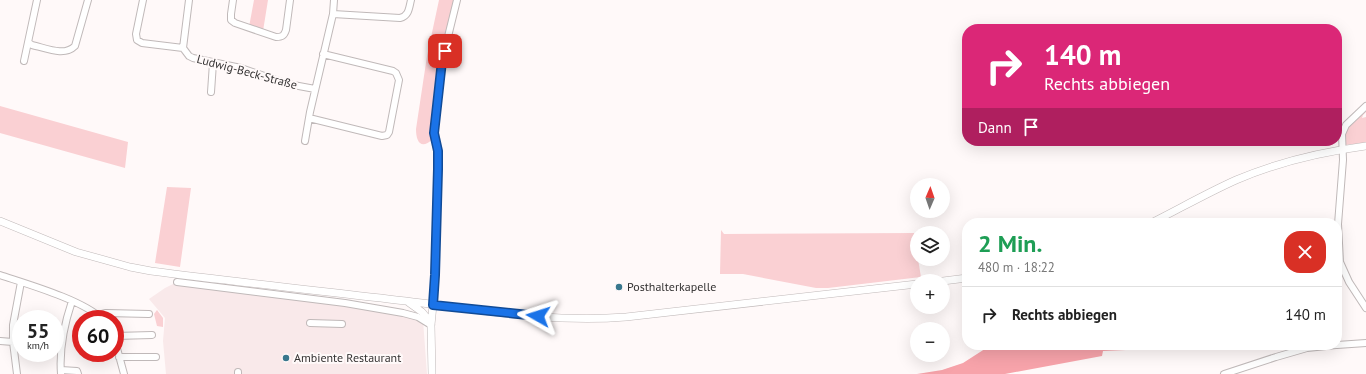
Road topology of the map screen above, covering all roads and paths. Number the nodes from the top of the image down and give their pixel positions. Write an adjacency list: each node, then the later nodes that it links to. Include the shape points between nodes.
1 (37, 0): 11 (street)
2 (88, 0): 11 (street, via 75,46 71,50 62,52 32,45)
3 (143, 0): 12 (street, via 137,40 142,43)
4 (189, 0): 12 (street, Ludwig-Beck-Straße)
5 (233, 0): 6 (street, via 231,20 281,37 286,30)
6 (290, 0)
7 (334, 0): 10 (street)
8 (411, 0): 10 (street, via 408,12 400,18)
9 (457, 0): 35 (street, via 442,61 434,133 438,169)
10 (333, 14): 13 (street)
11 (29, 42): 14 (street)
12 (183, 48): 15 (street, Ludwig-Beck-Straße, via 188,56)
13 (323, 54): 16 (street); 19 (street, via 396,73 399,80 389,132 388,135 382,136)
14 (24, 61)
15 (213, 63): 16 (street, Ludwig-Beck-Straße, via 241,68 288,84); 17 (street)
16 (315, 89): 19 (street)
17 (211, 92)
18 (1366, 106): 22 (street, via 1346,125 1342,134)
19 (309, 118): 20 (street)
20 (305, 141)
21 (1366, 146): 22 (main road)
22 (1342, 149): 23 (main road, via 1298,158 1254,173); 24 (street)
23 (1160, 218)
24 (1338, 218)
25 (0, 221): 34 (main road, via 76,252 130,267)
26 (1342, 266): 36 (street)
27 (0, 275): 30 (street)
28 (962, 279): 29 (main road)
29 (950, 280)
30 (21, 282): 33 (street); 37 (street)
31 (177, 282): 43 (street, via 404,312)
32 (910, 285): 35 (main road, via 606,319 552,318)
33 (72, 301): 38 (street); 55 (street, via 63,335)
34 (408, 302): 35 (main road); 43 (main road, via 422,312)
35 (433, 305): 43 (main road)
36 (1366, 308)
37 (16, 310)
38 (90, 310)
39 (124, 313): 40 (street)
40 (149, 314)
41 (310, 323): 42 (street)
42 (342, 324)
43 (431, 324): 59 (main road)
44 (152, 335): 45 (street)
45 (124, 336)
46 (0, 341): 47 (street)
47 (12, 342)
48 (1366, 344): 49 (street)
49 (1342, 345)
50 (1300, 350): 60 (street)
51 (124, 357): 52 (street)
52 (156, 357)
53 (16, 362): 56 (street)
54 (120, 362): 58 (street)
55 (61, 372): 57 (street, via 74,370)
56 (17, 374)
57 (78, 374)
58 (124, 374)
59 (432, 374)
60 (1224, 374)

